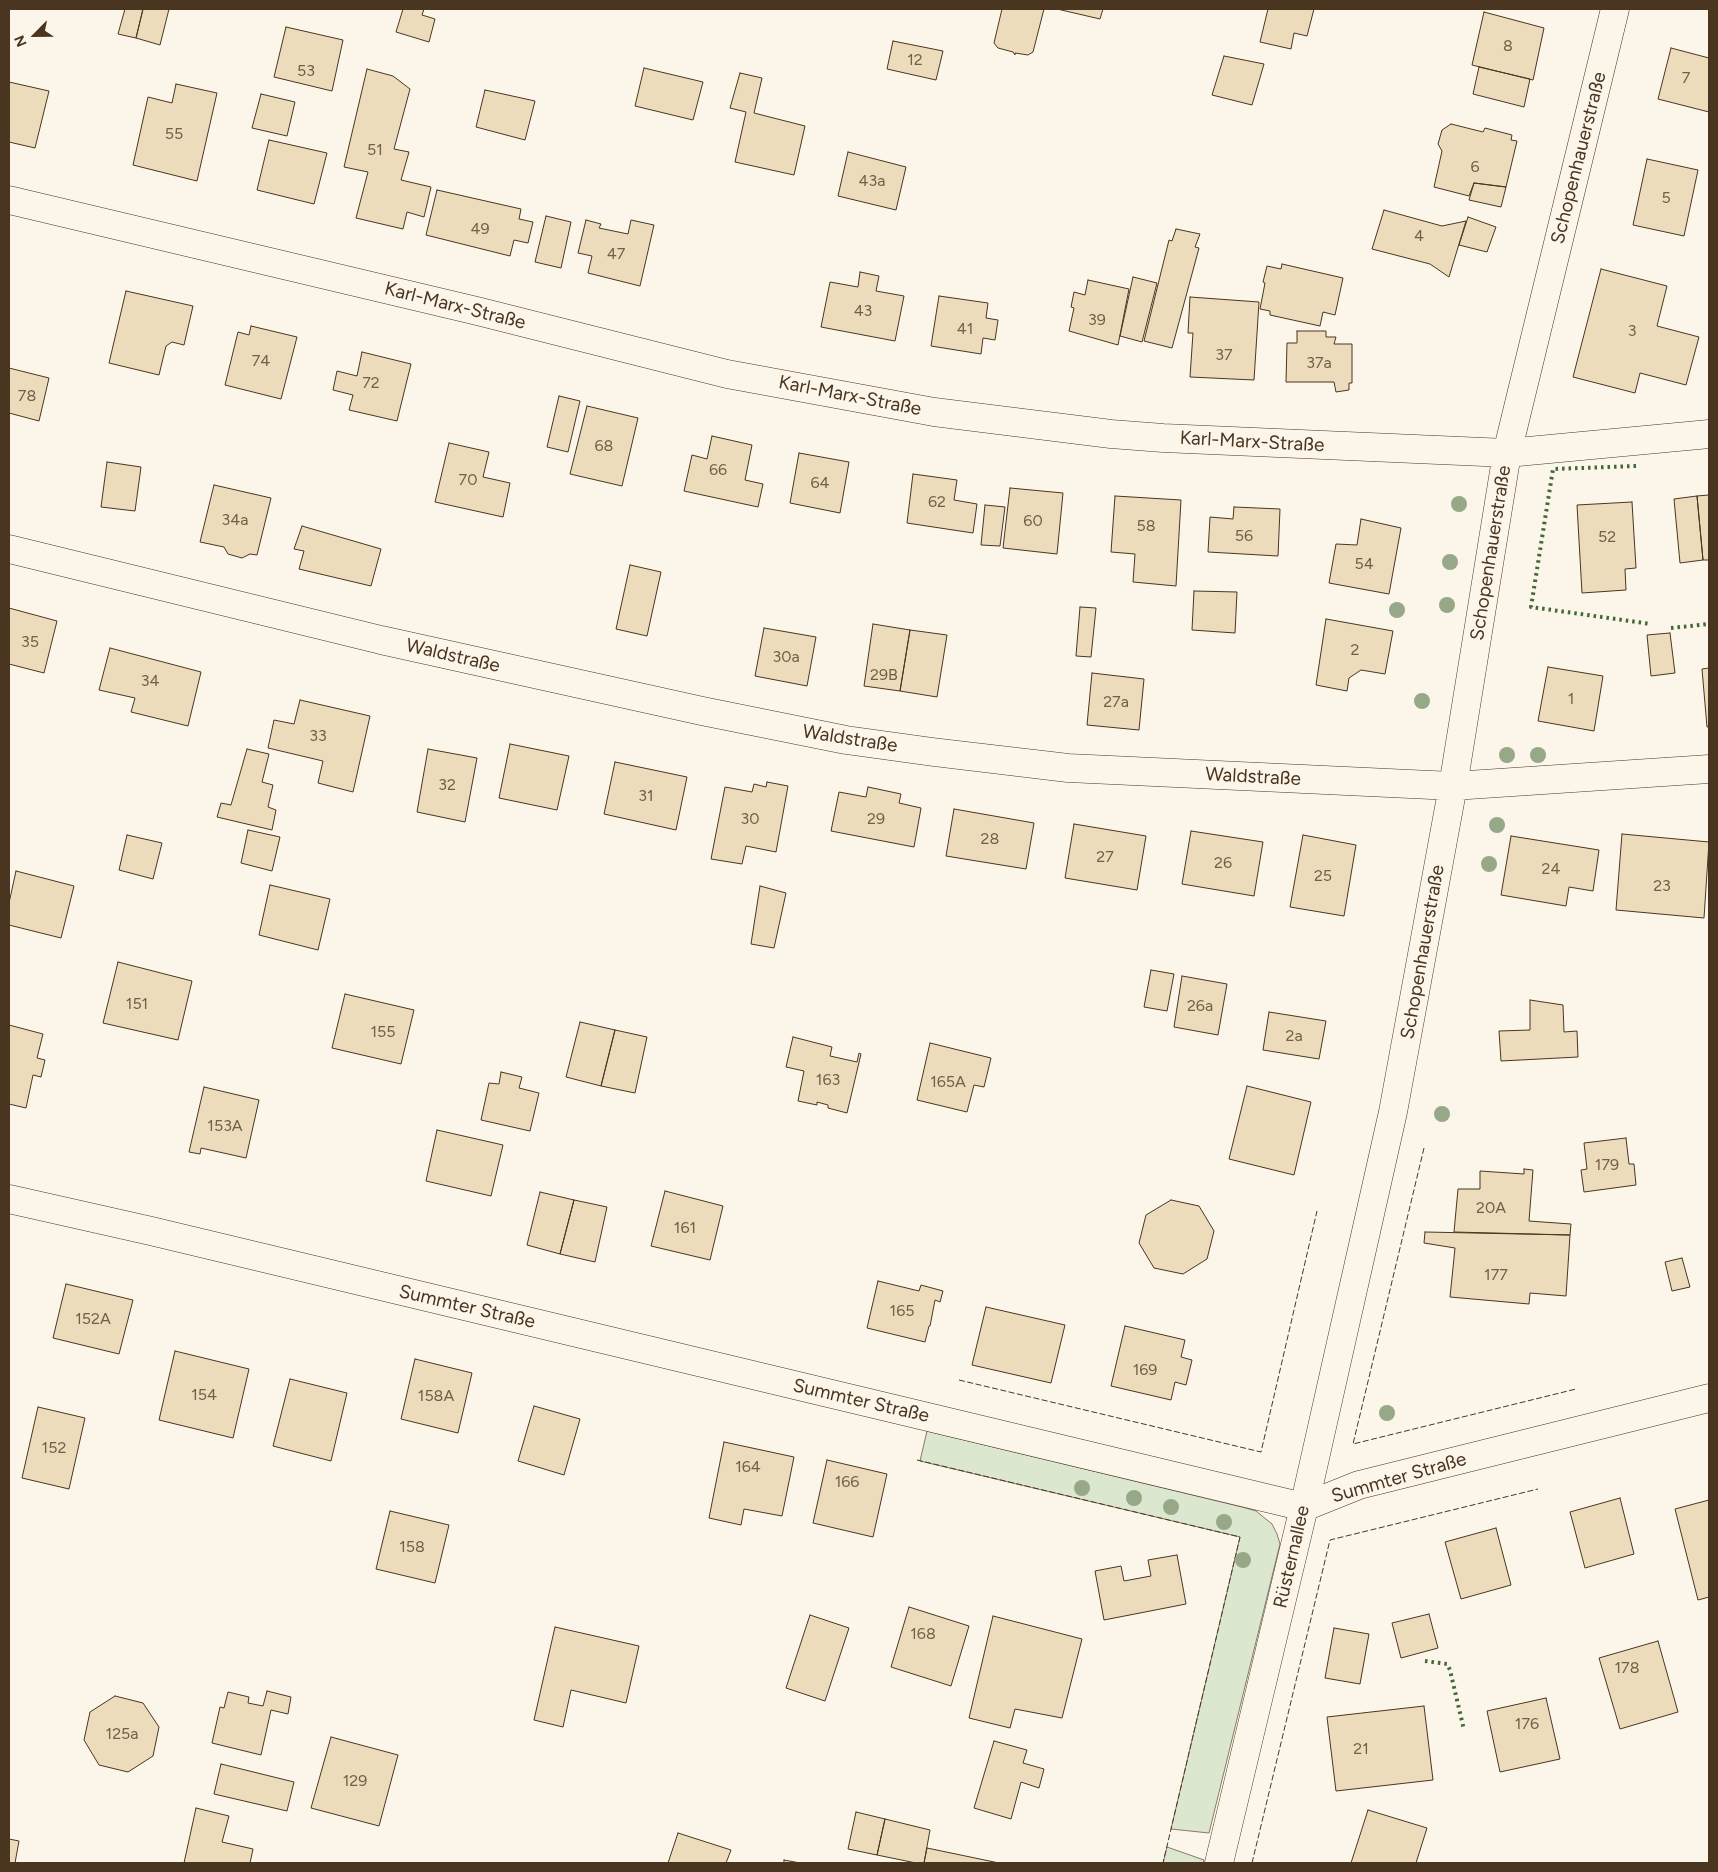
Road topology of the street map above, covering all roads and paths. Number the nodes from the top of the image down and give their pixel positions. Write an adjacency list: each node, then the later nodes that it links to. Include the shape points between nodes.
1 (1615, 9): 4 (street, Schopenhauerstraße)
2 (9, 200): 4 (street, Karl-Marx-Straße, via 727,374 934,412 1163,438)
3 (1709, 434): 4 (street, Karl-Marx-Straße)
4 (1507, 453): 7 (street, Schopenhauerstraße)
5 (9, 549): 7 (street, Waldstraße, via 381,640 846,740 1068,768)
6 (1709, 769): 7 (street, Waldstraße)
7 (1453, 786): 8 (street, Schopenhauerstraße)
8 (1395, 1103): 11 (street, Rüsternallee)
9 (9, 1199): 11 (street, Summter Straße)
10 (1709, 1398): 11 (street, Summter Straße, via 1359,1485)
11 (1304, 1507): 12 (street, Rüsternallee)
12 (1219, 1863)

